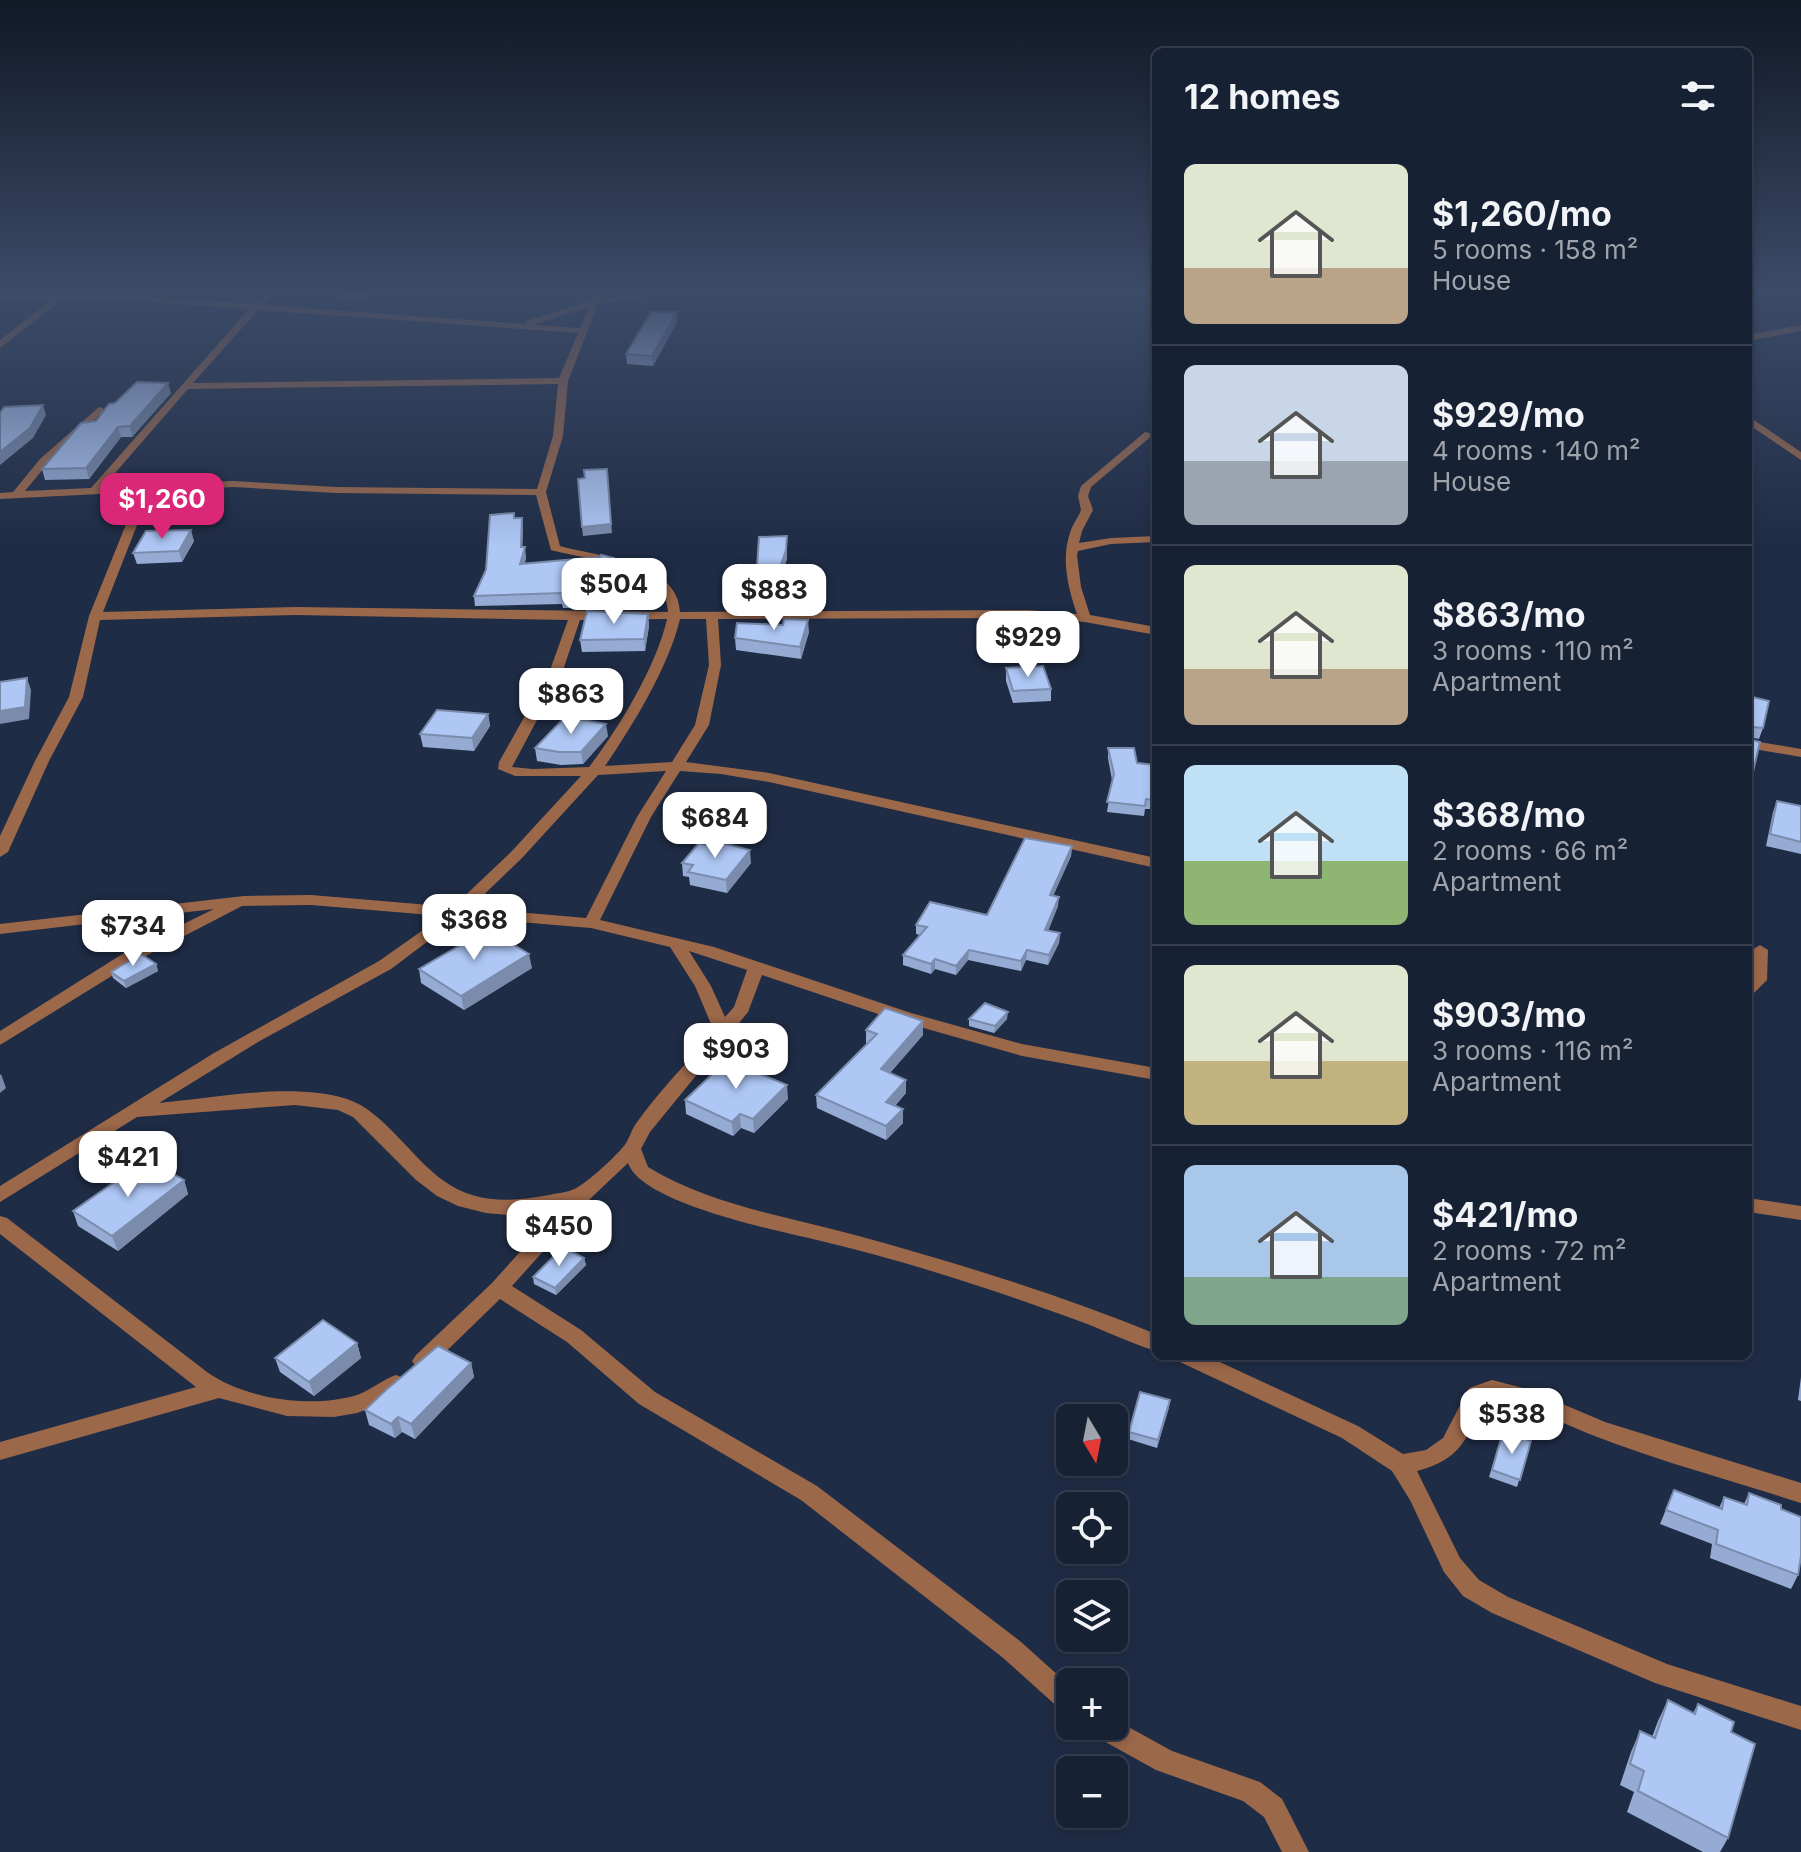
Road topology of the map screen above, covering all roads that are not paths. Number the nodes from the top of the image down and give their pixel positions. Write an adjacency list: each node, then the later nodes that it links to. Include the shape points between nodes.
1 (196, 375): 4 (street)
2 (565, 375): 3 (street)
3 (563, 381): 4 (street); 11 (street, via 558,436)
4 (187, 386): 10 (street)
5 (99, 410): 12 (street)
6 (1752, 422): 8 (street)
7 (1149, 434): 15 (street, via 1086,486 1087,510 1075,531)
8 (1801, 457)
9 (146, 488): 10 (street); 11 (street, via 233,484); 18 (street)
10 (95, 490): 12 (street)
11 (541, 492): 16 (street, via 555,548 611,560 645,574 664,586)
12 (16, 495): 13 (street)
13 (0, 496)
14 (1152, 539): 15 (street)
15 (1073, 548): 20 (street, via 1075,593)
16 (675, 614): 17 (street); 19 (street); 25 (street, via 653,672)
17 (712, 615): 20 (street); 24 (street, via 711,692 702,725)
18 (95, 616): 19 (street, via 296,611); 26 (street, via 76,697)
19 (575, 616): 25 (street, via 566,648 505,769 540,775)
20 (1085, 618): 21 (street)
21 (1152, 630)
22 (1752, 745): 23 (street)
23 (1801, 753)
24 (675, 766): 25 (street); 27 (street, via 767,779); 30 (street)
25 (596, 768): 29 (street)
26 (0, 852)
27 (1152, 862)
28 (244, 901): 29 (street, via 325,901); 31 (street); 37 (street, via 130,957)
29 (461, 912): 30 (street); 39 (street, via 382,967)
30 (591, 923): 32 (street)
31 (0, 929)
32 (674, 941): 34 (street); 36 (street, via 703,986)
33 (1760, 950): 35 (street, via 1759,980)
34 (756, 968): 36 (street, via 742,1008); 38 (street, via 1022,1050)
35 (1752, 986)
36 (723, 1033): 40 (street, via 682,1078)
37 (0, 1039)
38 (1152, 1073)
39 (133, 1111): 41 (street, via 282,1100 328,1102 369,1118 426,1178 485,1208 532,1207); 42 (street)
40 (632, 1149): 41 (street); 47 (street, via 640,1171 673,1190 962,1274)
41 (585, 1192): 46 (street)
42 (0, 1195)
43 (1752, 1206): 44 (street)
44 (1801, 1213)
45 (0, 1223): 49 (street)
46 (499, 1288): 49 (street, via 384,1394 355,1405 273,1405); 53 (street, via 574,1336 647,1398 809,1493)
47 (1152, 1342)
48 (1196, 1360): 51 (street, via 1350,1432)
49 (218, 1390): 50 (street)
50 (0, 1451)
51 (1400, 1464): 52 (street, via 1429,1461 1447,1450 1477,1394 1492,1389); 54 (street, via 1452,1565 1471,1588 1664,1675)
52 (1801, 1493)
53 (1056, 1689)
54 (1801, 1718)
55 (1127, 1740): 56 (street, via 1165,1761 1251,1791 1273,1808)
56 (1296, 1852)

